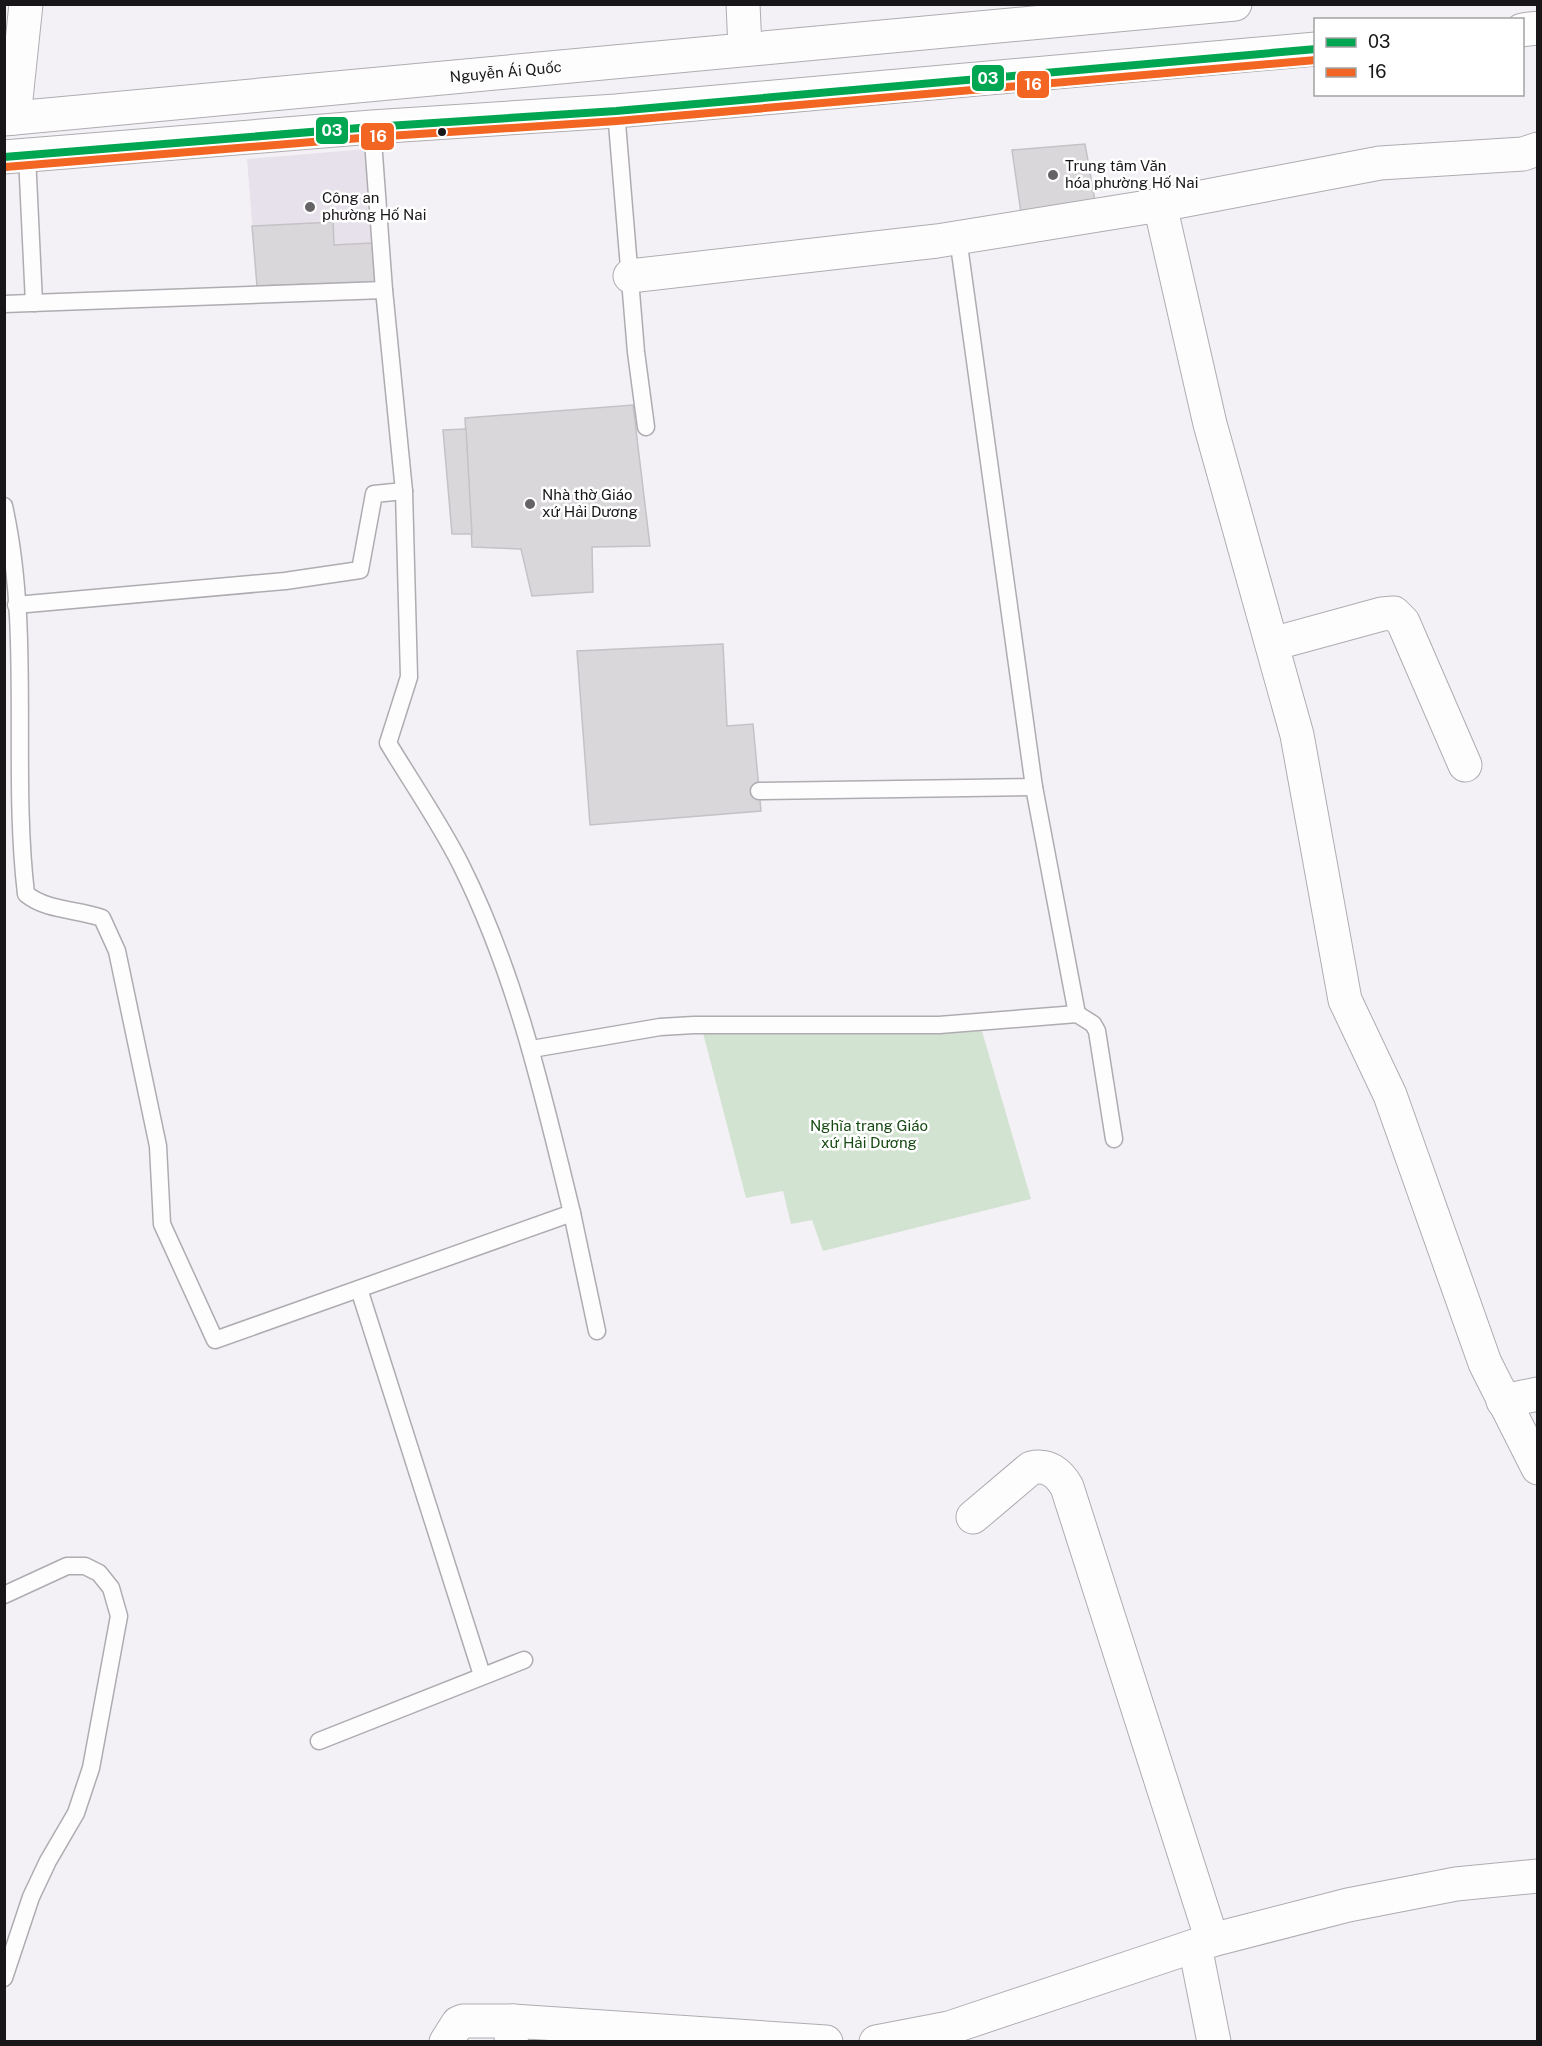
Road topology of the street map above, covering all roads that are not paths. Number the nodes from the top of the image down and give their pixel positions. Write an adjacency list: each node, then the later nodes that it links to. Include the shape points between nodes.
1 (26, 4): 10 (street)
2 (743, 4): 6 (street)
3 (1236, 4): 4 (street, Nguyễn Ái Quốc)
4 (1141, 9): 5 (street, Nguyễn Ái Quốc)
5 (1007, 27): 6 (street, Nguyễn Ái Quốc); 8 (street)
6 (745, 48): 10 (street, Nguyễn Ái Quốc)
7 (1314, 49): 8 (street)
8 (1014, 76): 9 (street)
9 (616, 111): 11 (street); 16 (lane)
10 (9, 118)
11 (372, 126): 13 (street); 17 (lane)
12 (1538, 149): 14 (street, via 1522,154 1380,163)
13 (16, 156): 18 (lane)
14 (1160, 205): 15 (street); 24 (street, via 1210,424)
15 (958, 237): 16 (street); 26 (lane)
16 (630, 276): 20 (lane)
17 (384, 290): 18 (lane); 21 (lane)
18 (34, 303): 19 (lane)
19 (4, 304)
20 (646, 427)
21 (404, 491): 23 (lane, via 374,494 360,570 285,581); 29 (lane, via 409,677 387,743 460,864 491,931)
22 (4, 506): 23 (lane, via 11,534)
23 (16, 605): 32 (lane, via 26,894 39,905 102,918 117,951 158,1146 162,1224 215,1340)
24 (1272, 644): 25 (street, via 1394,613 1403,622); 35 (street, via 1297,735 1345,1000 1390,1095 1485,1363)
25 (1465, 765)
26 (1034, 787): 27 (lane); 28 (lane)
27 (759, 791)
28 (1077, 1014): 29 (lane, via 939,1025 660,1027); 30 (lane, via 1097,1031)
29 (532, 1049): 31 (lane)
30 (1114, 1139)
31 (572, 1213): 32 (lane); 33 (lane)
32 (359, 1289): 40 (lane)
33 (597, 1331)
34 (1538, 1394): 35 (street)
35 (1503, 1401): 36 (street)
36 (1538, 1468)
37 (973, 1517): 43 (street, via 1031,1467 1056,1472 1067,1487)
38 (4, 1594): 44 (lane, via 67,1566 85,1566 99,1573 111,1588 119,1616 91,1768 76,1813 31,1897)
39 (524, 1660): 40 (lane)
40 (482, 1675): 41 (lane)
41 (319, 1741)
42 (1538, 1876): 43 (street, via 1456,1884 1348,1905)
43 (1203, 1943): 46 (street); 50 (street)
44 (4, 1978)
45 (512, 2031): 47 (street, via 463,2021); 48 (street)
46 (971, 2031): 49 (street, via 949,2028)
47 (446, 2042)
48 (826, 2042)
49 (876, 2042)
50 (1214, 2042)

